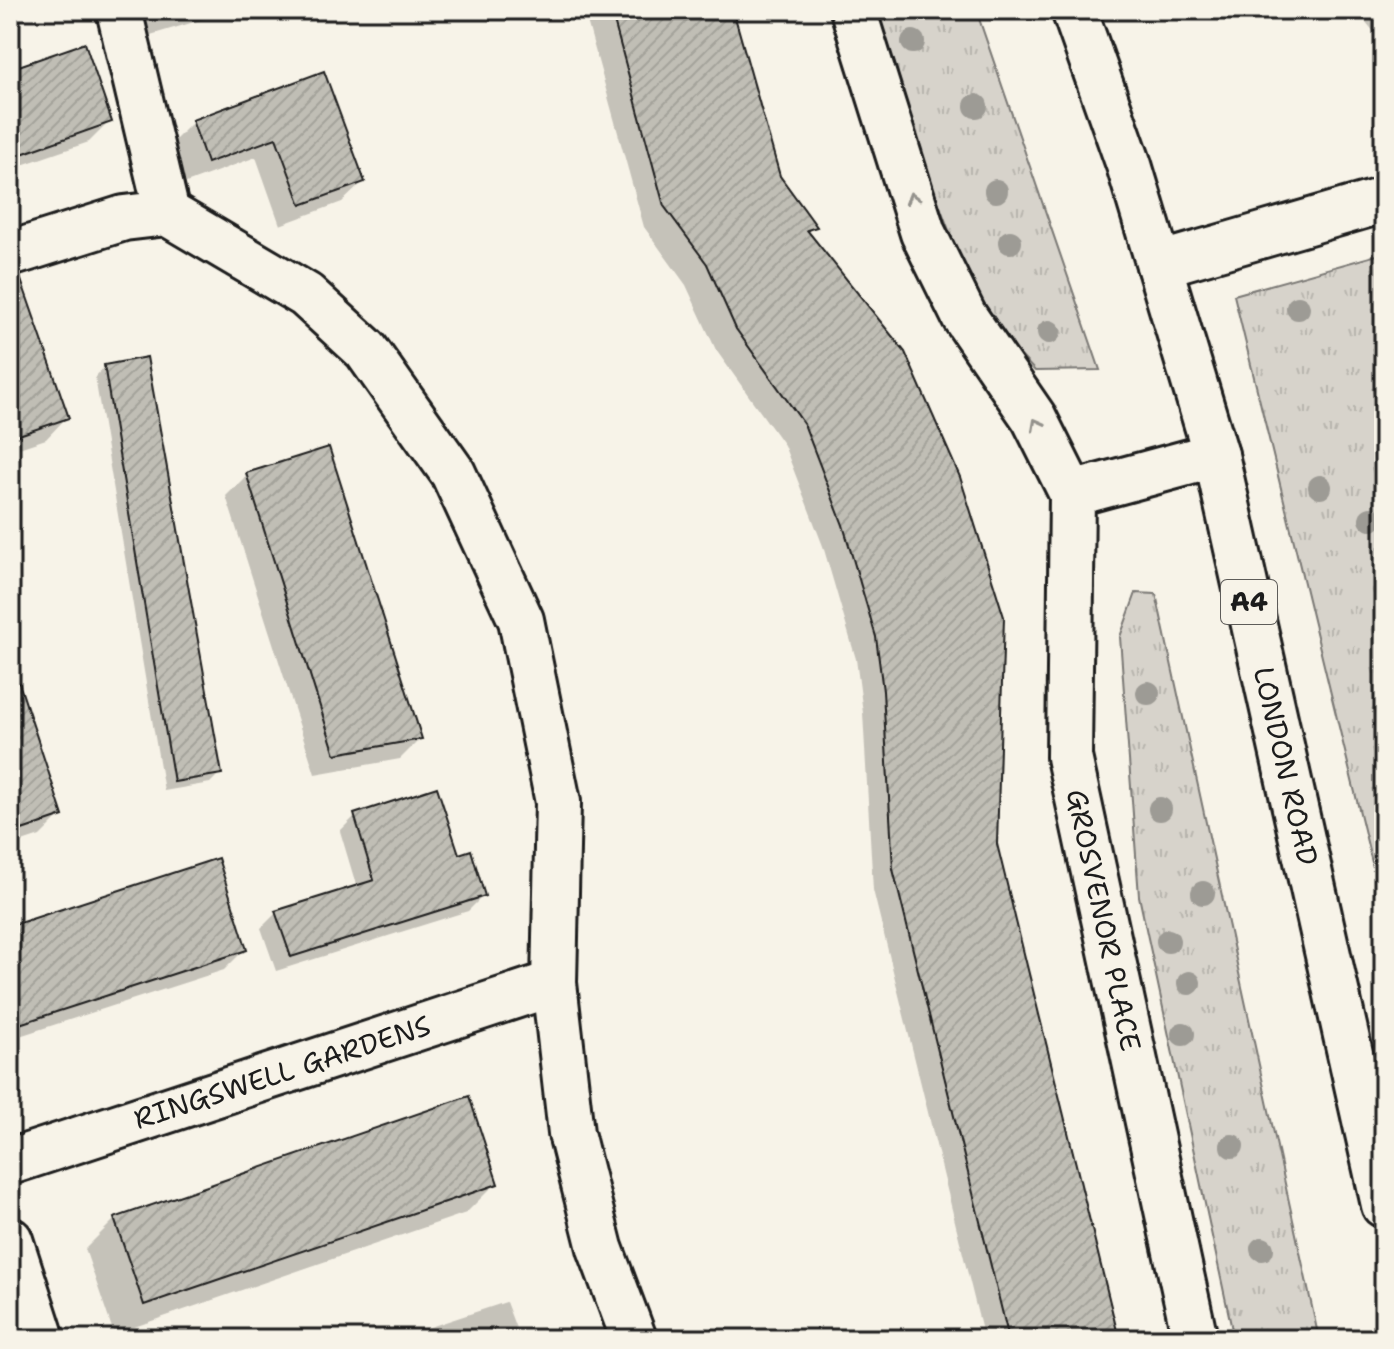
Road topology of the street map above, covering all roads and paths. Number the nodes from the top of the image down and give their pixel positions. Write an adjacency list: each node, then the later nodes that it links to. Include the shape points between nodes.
1 (119, 10): 5 (main road)
2 (853, 10): 9 (main road, GROSVENOR PLACE, one-way to 2, via 1034,418 964,316 923,233)
3 (1074, 10): 7 (main road, LONDON ROAD / A4)
4 (1384, 200): 7 (main road)
5 (167, 213): 6 (main road, via 124,218); 10 (main road, via 306,295 366,350 453,473 521,620 558,802)
6 (10, 254)
7 (1159, 265): 8 (main road, LONDON ROAD / A4)
8 (1216, 455): 9 (main road); 12 (main road, LONDON ROAD / A4)
9 (1072, 494): 16 (main road, GROSVENOR PLACE, via 1069,757)
10 (554, 983): 11 (main road, RINGSWELL GARDENS); 15 (main road, via 571,1133 600,1248)
11 (10, 1162)
12 (1384, 1205)
13 (10, 1240): 14 (main road)
14 (42, 1339)
15 (634, 1339)
16 (1195, 1339)

